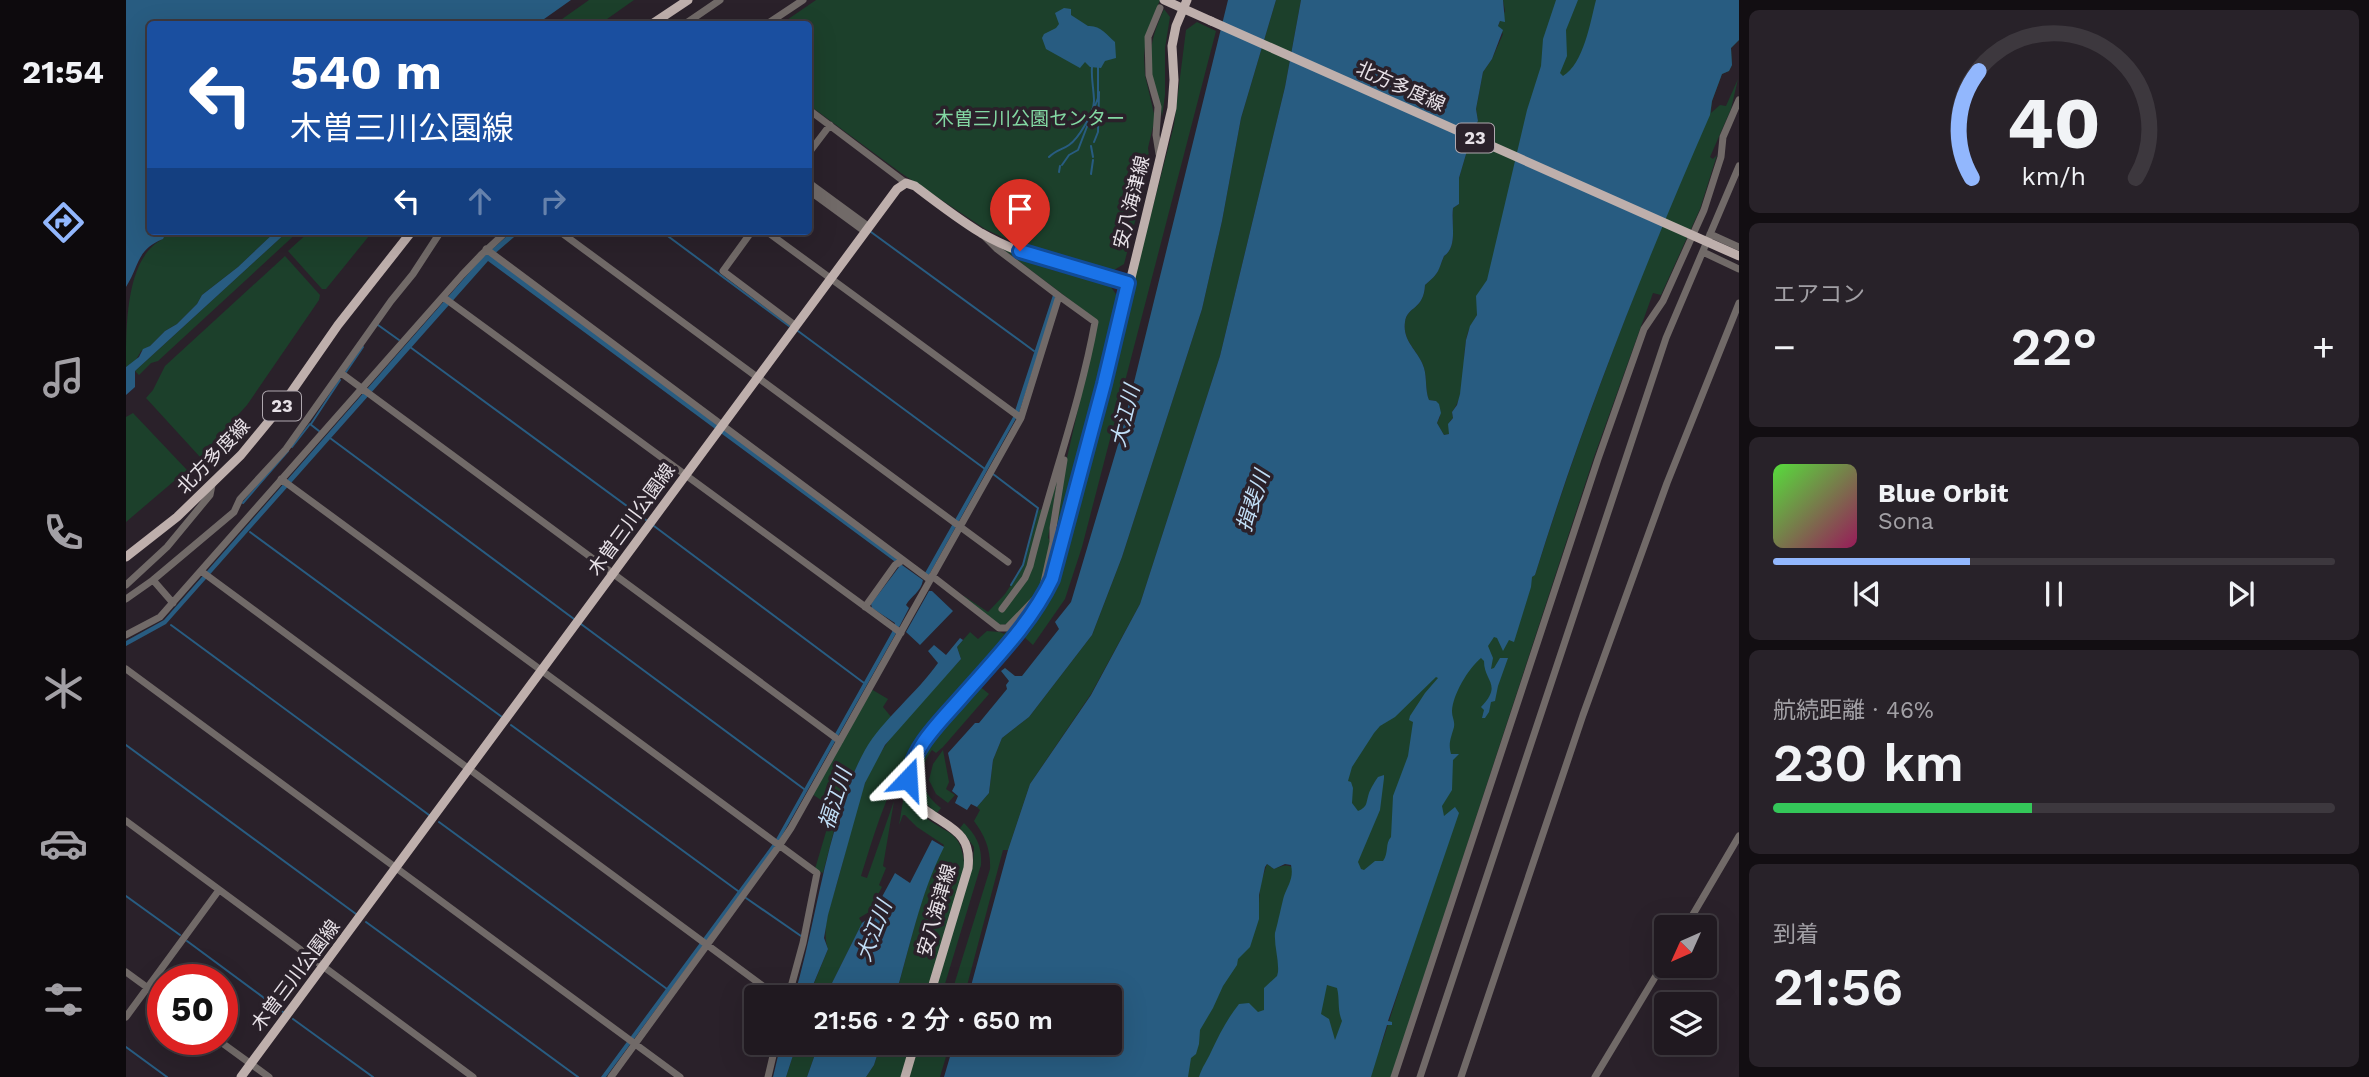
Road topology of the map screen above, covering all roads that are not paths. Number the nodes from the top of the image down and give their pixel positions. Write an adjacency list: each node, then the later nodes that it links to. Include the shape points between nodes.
1 (688, 0): 6 (main road)
2 (720, 0): 7 (street)
3 (803, 0): 8 (street)
4 (1162, 4): 5 (main road, 北方多度線 / 23); 14 (street, via 1148,37)
5 (1185, 5): 14 (main road, 安八海津線, via 1172,46 1172,108); 31 (main road, 北方多度線 / 23, bridge, via 1211,21)
6 (656, 21)
7 (689, 21)
8 (772, 21)
9 (1739, 100): 11 (street)
10 (812, 112): 12 (street)
11 (1736, 114): 97 (street, via 1723,137 1704,210 1663,301 1644,329)
12 (830, 125): 13 (street); 16 (street)
13 (812, 149)
14 (1160, 159): 34 (main road, 安八海津線)
15 (1739, 166): 21 (street)
16 (906, 183): 19 (main road, 木曽三川公園線); 20 (main road)
17 (812, 185): 19 (street)
18 (812, 193): 19 (street)
19 (866, 229): 33 (main road, 木曽三川公園線)
20 (979, 232): 34 (main road, via 1038,258); 35 (street)
21 (1710, 234): 28 (street); 30 (street)
22 (409, 235): 47 (main road, 北方多度線 / 23, via 268,424)
23 (438, 235): 39 (street)
24 (504, 235): 29 (street)
25 (564, 235): 40 (street)
26 (749, 235): 38 (street, via 723,271)
27 (771, 235): 33 (street)
28 (1739, 247)
29 (489, 252): 36 (street); 43 (street)
30 (1703, 252): 32 (street); 98 (street, via 1662,351)
31 (1739, 256)
32 (1739, 270)
33 (830, 278): 38 (main road, 木曽三川公園線); 42 (street)
34 (1128, 283): 57 (main road, 安八海津線, via 1058,563)
35 (1059, 296): 42 (street); 44 (street, via 1095,322)
36 (447, 299): 41 (street); 45 (street)
37 (1739, 303): 99 (street, via 1667,483 1583,715)
38 (796, 326): 40 (main road, 木曽三川公園線)
39 (341, 373): 41 (street); 55 (street, via 234,512)
40 (758, 377): 43 (main road, 木曽三川公園線); 48 (street)
41 (366, 391): 46 (street); 53 (street)
42 (1018, 416): 48 (street)
43 (720, 428): 45 (main road, 木曽三川公園線); 50 (street)
44 (1066, 442): 57 (street); 61 (street, via 1030,566)
45 (685, 475): 53 (main road, 木曽三川公園線); 60 (street)
46 (284, 482): 52 (street); 65 (street)
47 (212, 485): 49 (main road, 北方多度線 / 23); 56 (street, via 210,495 167,547)
48 (957, 524): 51 (street); 54 (street)
49 (126, 557)
50 (900, 562): 54 (street); 60 (street)
51 (1008, 562)
52 (204, 573): 59 (street); 67 (street)
53 (614, 573): 65 (main road, 木曽三川公園線); 66 (street)
54 (931, 578): 57 (street, via 999,628 1007,628); 62 (street)
55 (153, 580): 58 (street); 59 (street)
56 (127, 583)
57 (1045, 594): 81 (main road, 安八海津線, via 1016,635 929,734 911,765 908,779 918,803 958,833 970,855)
58 (126, 599)
59 (173, 603): 63 (street, via 160,617)
60 (865, 607): 62 (street)
61 (1002, 610)
62 (897, 630): 66 (street)
63 (126, 635)
64 (126, 669): 71 (street)
65 (541, 671): 67 (main road, 木曽三川公園線); 70 (street)
66 (837, 738): 70 (street)
67 (469, 768): 71 (main road, 木曽三川公園線); 74 (street)
68 (126, 821): 72 (street)
69 (1739, 836): 73 (street)
70 (777, 844): 74 (street); 80 (street, via 817,873)
71 (396, 867): 76 (main road, 木曽三川公園線); 85 (street)
72 (219, 890): 75 (street); 76 (street)
73 (1693, 915)
74 (705, 943): 79 (street); 85 (street)
75 (165, 964)
76 (323, 966): 89 (main road, 木曽三川公園線); 92 (street)
77 (126, 972): 82 (street)
78 (1655, 978): 100 (street)
79 (762, 985)
80 (792, 985)
81 (933, 985)
82 (147, 987)
83 (147, 989): 84 (street)
84 (126, 1017)
85 (632, 1041): 93 (street); 94 (street)
86 (238, 1054): 89 (street)
87 (773, 1055): 95 (street)
88 (911, 1055): 96 (main road)
89 (251, 1063): 90 (main road, 木曽三川公園線); 91 (street)
90 (241, 1077)
91 (269, 1077)
92 (473, 1077)
93 (611, 1077)
94 (680, 1077)
95 (768, 1077)
96 (905, 1077)
97 (1394, 1077)
98 (1420, 1077)
99 (1461, 1077)
100 (1595, 1077)

